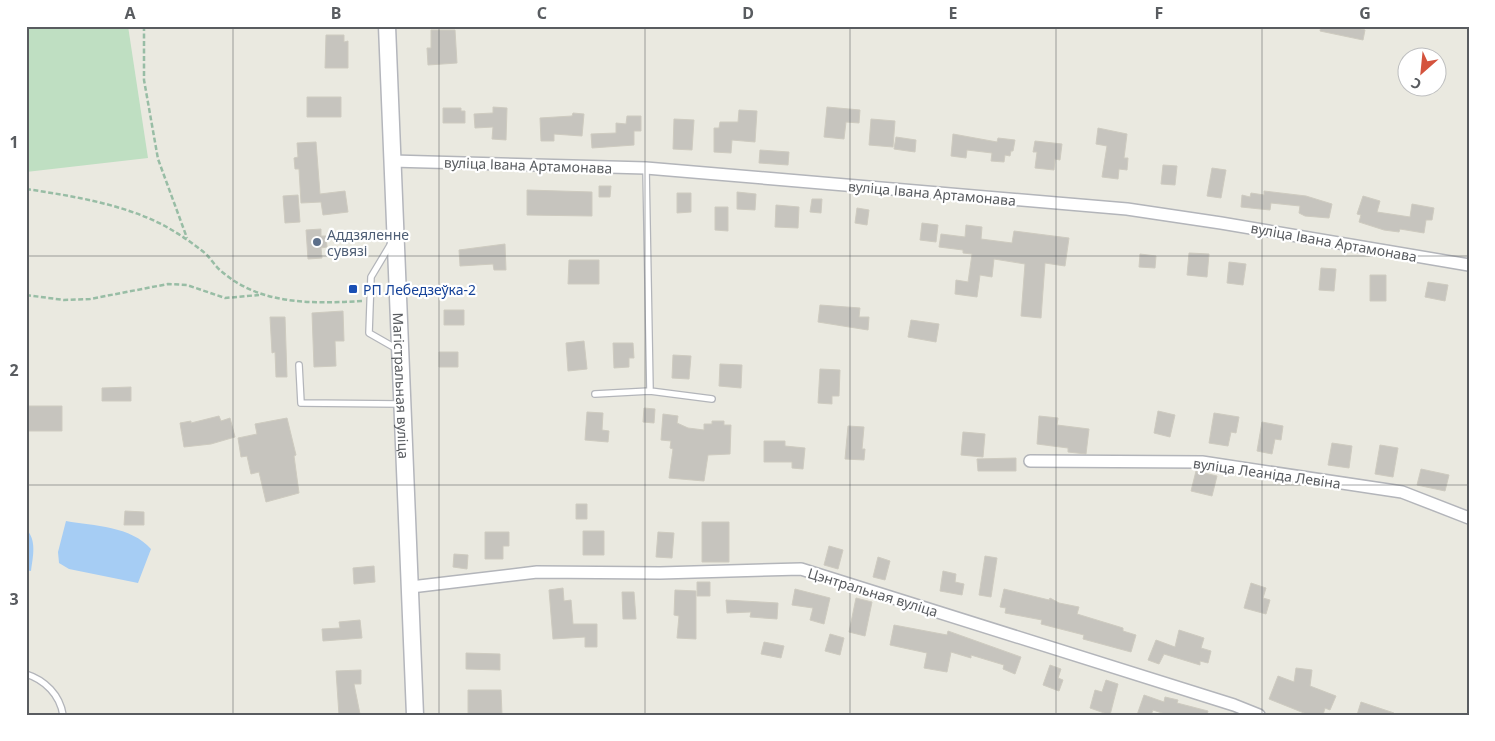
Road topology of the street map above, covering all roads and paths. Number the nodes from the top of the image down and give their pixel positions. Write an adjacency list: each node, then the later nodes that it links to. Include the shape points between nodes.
1 (144, 26): 7 (path, via 144,80 158,159)
2 (387, 26): 3 (main road, Магістральная вуліца)
3 (392, 161): 4 (street, вуліца Івана Артамонава); 6 (main road, Магістральная вуліца)
4 (646, 168): 8 (street, вуліца Івана Артамонава, via 1127,209); 14 (lane)
5 (26, 189): 7 (path, via 139,213)
6 (395, 236): 11 (lane, via 372,277); 12 (main road, Магістральная вуліца)
7 (188, 240): 9 (path, via 221,271)
8 (1469, 265)
9 (260, 294): 10 (path, via 225,298 187,285 168,284 90,299 64,300); 11 (path, via 306,301)
10 (26, 295)
11 (370, 300): 12 (lane, via 369,333)
12 (401, 351): 17 (main road, Магістральная вуліца)
13 (299, 365): 17 (lane, via 301,403)
14 (650, 390): 15 (lane); 16 (lane)
15 (595, 394)
16 (712, 399)
17 (403, 404): 20 (main road, Магістральная вуліца)
18 (1030, 461): 19 (street, вуліца Леаніда Левіна, via 1202,462 1402,492)
19 (1469, 518)
20 (411, 587): 23 (main road, Магістральная вуліца); 24 (street, Цэнтральная вуліца, via 537,572 801,569 1234,704)
21 (26, 674): 22 (lane, via 38,678 55,694)
22 (63, 715)
23 (415, 715)
24 (1259, 715)

